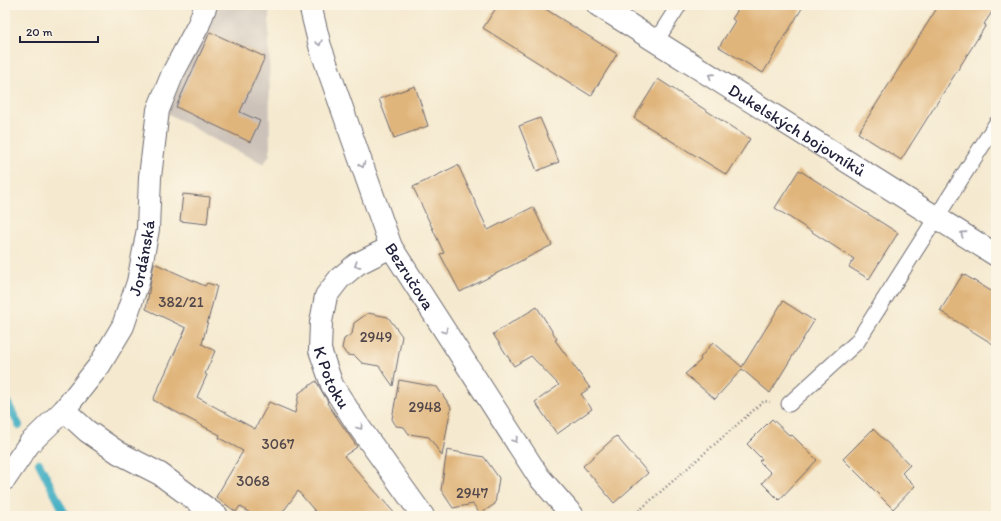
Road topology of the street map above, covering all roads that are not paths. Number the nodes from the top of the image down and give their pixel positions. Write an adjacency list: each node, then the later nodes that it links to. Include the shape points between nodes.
1 (206, 5): 11 (street, Jordánská, via 158,110 150,177 148,229 138,282 123,326 99,366)
2 (310, 5): 8 (street, Bezručova, one-way to 8, via 320,46)
3 (598, 5): 5 (street, Dukelských bojovníků)
4 (679, 5): 5 (lane)
5 (656, 41): 7 (street, Dukelských bojovníků, one-way to 5)
6 (996, 124): 7 (lane)
7 (936, 217): 9 (street, Dukelských bojovníků, one-way to 7); 10 (lane, via 857,342)
8 (392, 247): 14 (street, K Potoku, one-way to 14, via 357,264 339,279 326,296 321,322 320,350 332,385); 15 (street, Bezručova, one-way to 15, via 539,477)
9 (996, 255)
10 (789, 404)
11 (64, 410): 12 (street, Jordánská, via 29,444); 13 (street, via 87,431 119,453 160,474)
12 (5, 478)
13 (217, 516)
14 (424, 516)
15 (573, 516)

